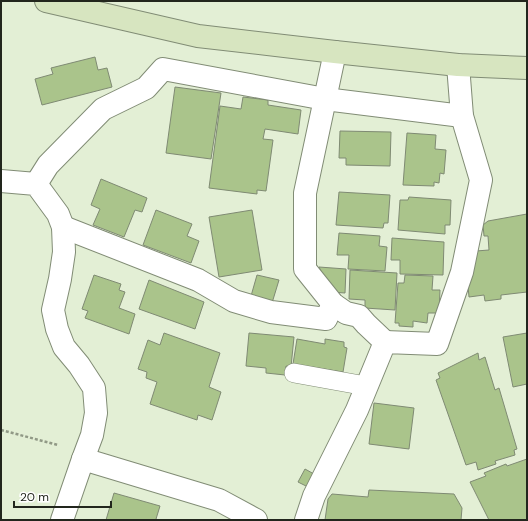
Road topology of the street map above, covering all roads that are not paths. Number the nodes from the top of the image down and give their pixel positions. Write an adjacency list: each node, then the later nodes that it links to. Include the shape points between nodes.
1 (46, 1): 2 (street, via 198,36)
2 (335, 52): 3 (street); 5 (street)
3 (458, 65): 4 (street); 6 (street)
4 (527, 68)
5 (325, 99): 6 (street); 8 (street, via 163,69 146,88 103,109 48,165); 10 (street, via 305,193 305,269)
6 (462, 116): 11 (street, via 481,180 462,272 437,344)
7 (1, 182): 8 (street)
8 (36, 184): 9 (street, via 58,214)
9 (63, 227): 10 (street, via 198,280 234,301 271,312 326,319); 14 (street, via 64,252 53,310 64,347 94,388 96,413 92,435)
10 (333, 304): 11 (street, via 346,313 359,316)
11 (386, 342): 13 (street)
12 (294, 373): 13 (lane)
13 (366, 386): 17 (street, via 357,410 314,496)
14 (84, 456): 15 (street); 16 (street, via 219,500)
15 (62, 520)
16 (256, 520)
17 (306, 520)

